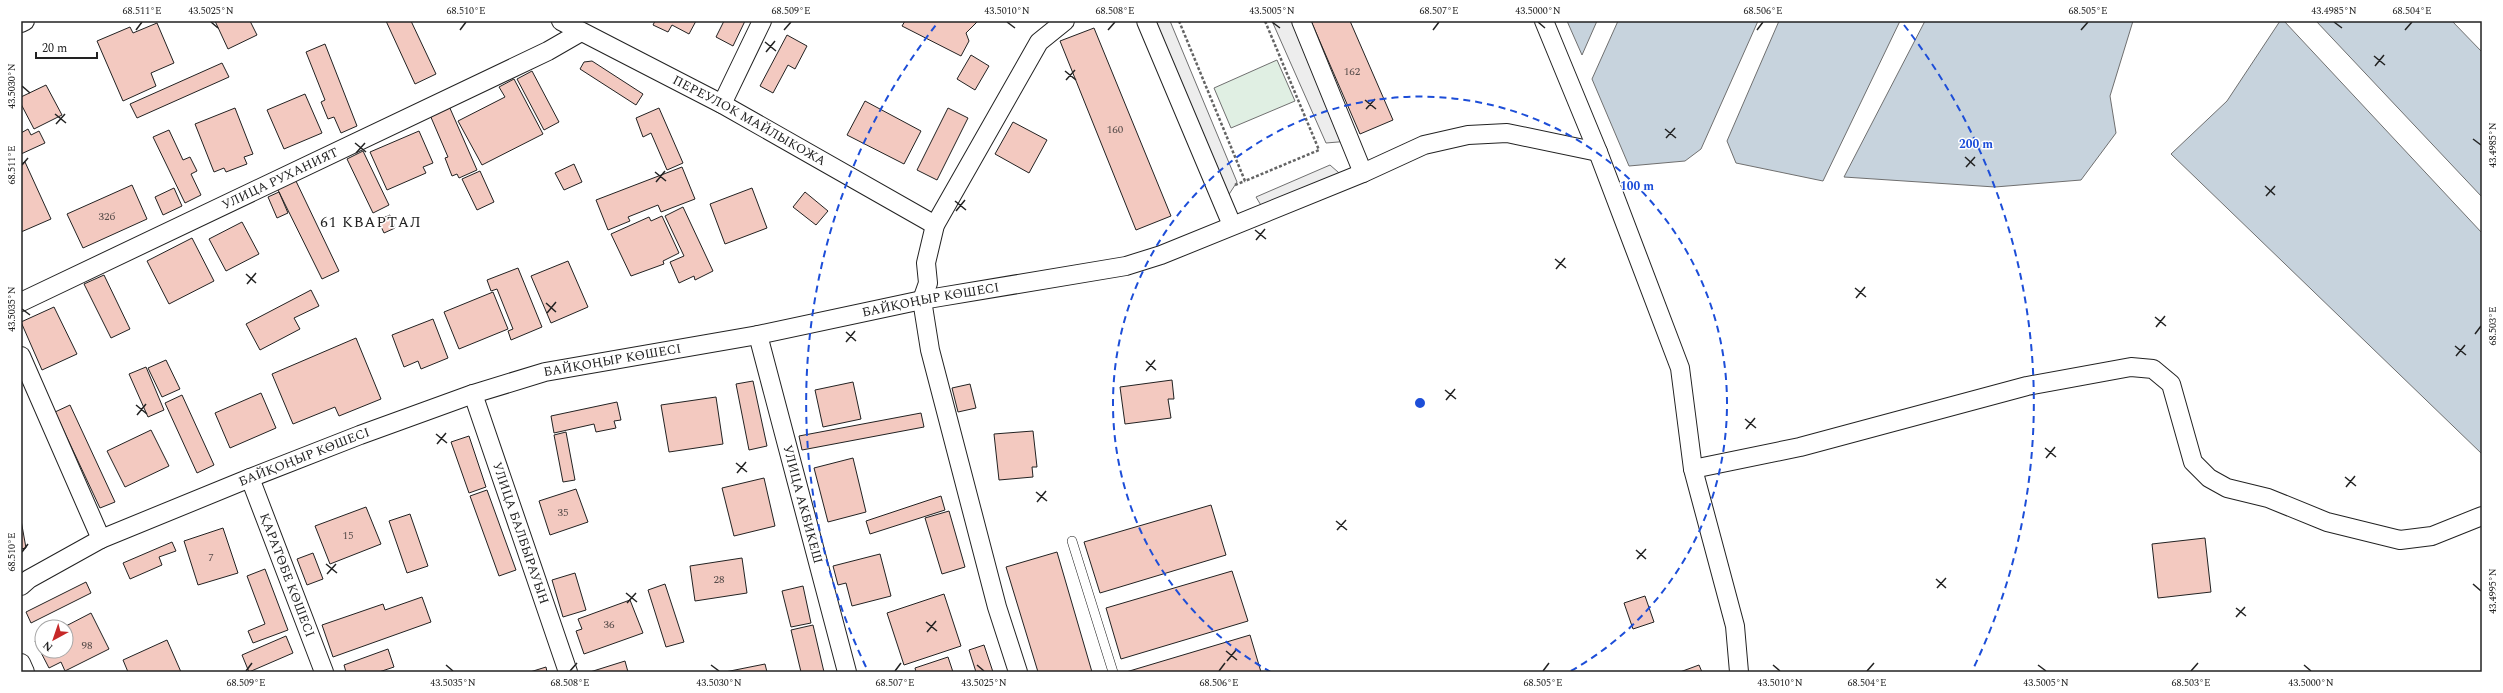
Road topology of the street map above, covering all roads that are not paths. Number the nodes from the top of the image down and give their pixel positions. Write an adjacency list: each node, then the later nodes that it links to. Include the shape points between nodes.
1 (25, 21): 8 (street)
2 (561, 21): 9 (street, ПЕРЕУЛОК МАЙЛЫКОЖА)
3 (762, 21): 10 (street)
4 (1065, 21): 13 (street, via 1038,42)
5 (1146, 21): 14 (street)
6 (1301, 21): 12 (street)
7 (1544, 21): 11 (street)
8 (21, 23)
9 (581, 32): 10 (street, ПЕРЕУЛОК МАЙЛЫКОЖА); 16 (street, УЛИЦА РУХАНИЯТ, via 548,51)
10 (722, 104): 13 (street, ПЕРЕУЛОК МАЙЛЫКОЖА)
11 (1598, 152): 12 (street, БАЙҚОҢЫР КӨШЕСІ, via 1507,134 1468,135 1424,145); 20 (street, via 1680,368)
12 (1363, 173): 14 (street, БАЙҚОҢЫР КӨШЕСІ)
13 (935, 225): 15 (street, via 926,262 928,283)
14 (1232, 225): 15 (street, БАЙҚОҢЫР КӨШЕСІ, via 1161,255 1126,266)
15 (922, 300): 17 (street, БАЙҚОҢЫР КӨШЕСІ); 31 (street, via 930,350 997,607)
16 (21, 302)
17 (758, 335): 19 (street, БАЙҚОҢЫР КӨШЕСІ, via 545,372); 30 (street, УЛИЦА АКБИКЕШ)
18 (21, 356): 23 (street)
19 (473, 394): 21 (street, БАЙҚОҢЫР КӨШЕСІ); 29 (street, УЛИЦА БАЛБЫРАУЫН)
20 (1693, 469): 22 (street, via 1800,447 2027,386 2131,367 2153,369 2171,384 2193,462 2209,478 2227,488 2268,498 2328,522 2400,540 2432,536); 33 (street, via 1735,626)
21 (250, 478): 23 (street, БАЙҚОҢЫР КӨШЕСІ); 28 (street, ҚАРАТӨБЕ КӨШЕСІ)
22 (2482, 516)
23 (101, 539): 25 (street, БАЙҚОҢЫР КӨШЕСІ)
24 (1072, 541): 32 (lane)
25 (21, 586)
26 (21, 663): 27 (street)
27 (25, 672)
28 (324, 672)
29 (568, 672)
30 (847, 672)
31 (1018, 672)
32 (1113, 672)
33 (1739, 672)

